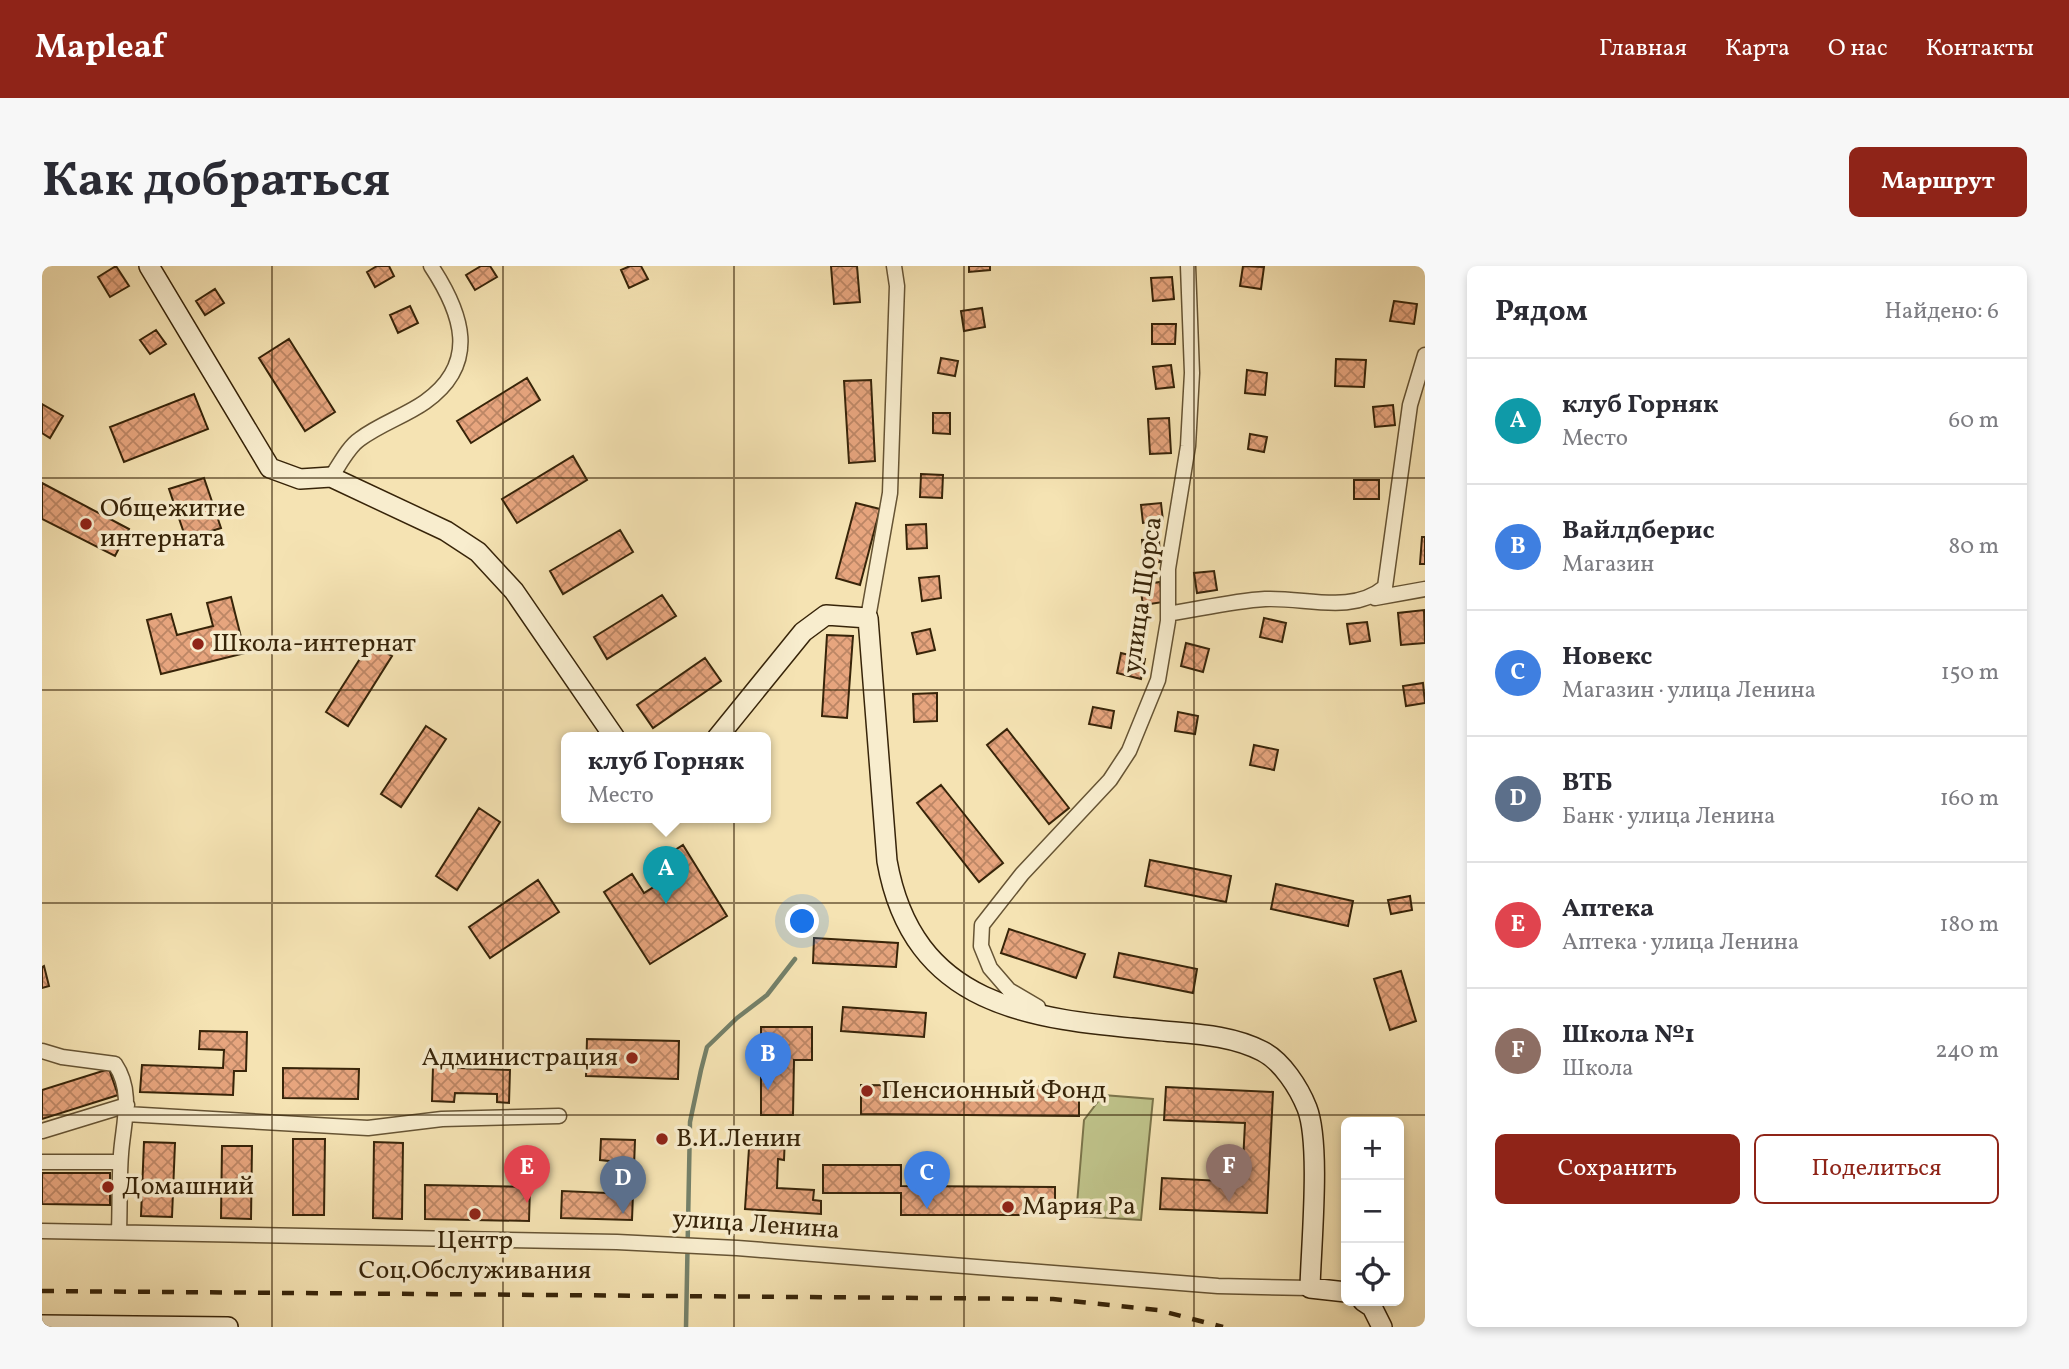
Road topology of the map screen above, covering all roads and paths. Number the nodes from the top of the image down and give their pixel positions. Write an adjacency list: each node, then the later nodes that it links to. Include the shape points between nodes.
1 (149, 266): 6 (street, via 270,468 300,479)
2 (431, 266): 6 (street, via 451,296 462,331 456,371 427,401 358,440)
3 (894, 266): 10 (street, via 890,493)
4 (1188, 266): 9 (street, улица Щорса, via 1189,433 1168,569)
5 (1425, 355): 8 (street, via 1410,405 1385,587)
6 (331, 477): 11 (street, via 446,531 478,552 514,591)
7 (1425, 589): 8 (street)
8 (1371, 598): 9 (street, via 1350,603 1267,599)
9 (1168, 614): 13 (street, улица Щорса, via 1158,680 1129,751 1110,780 1015,882 982,925 981,946 990,968 1009,990 1026,1003)
10 (868, 618): 12 (street, via 826,615 803,632); 13 (street, via 887,861 892,892 902,913 931,960 983,998 1042,1017)
11 (611, 732)
12 (722, 732)
13 (1085, 1024): 22 (street, via 1235,1039 1265,1052 1289,1076 1312,1124)
14 (42, 1051): 15 (street, via 115,1064 123,1075)
15 (126, 1109): 16 (street, via 368,1128 442,1119); 17 (street); 18 (street)
16 (559, 1115)
17 (42, 1131)
18 (120, 1161): 19 (street); 21 (street)
19 (42, 1162)
20 (42, 1231): 21 (street, улица Ленина)
21 (119, 1231): 22 (street, улица Ленина, via 617,1242 1218,1286)
22 (1310, 1288): 23 (street, улица Ленина)
23 (1341, 1291)
24 (1370, 1306): 27 (street)
25 (42, 1325): 26 (street)
26 (228, 1327)
27 (1382, 1327)

